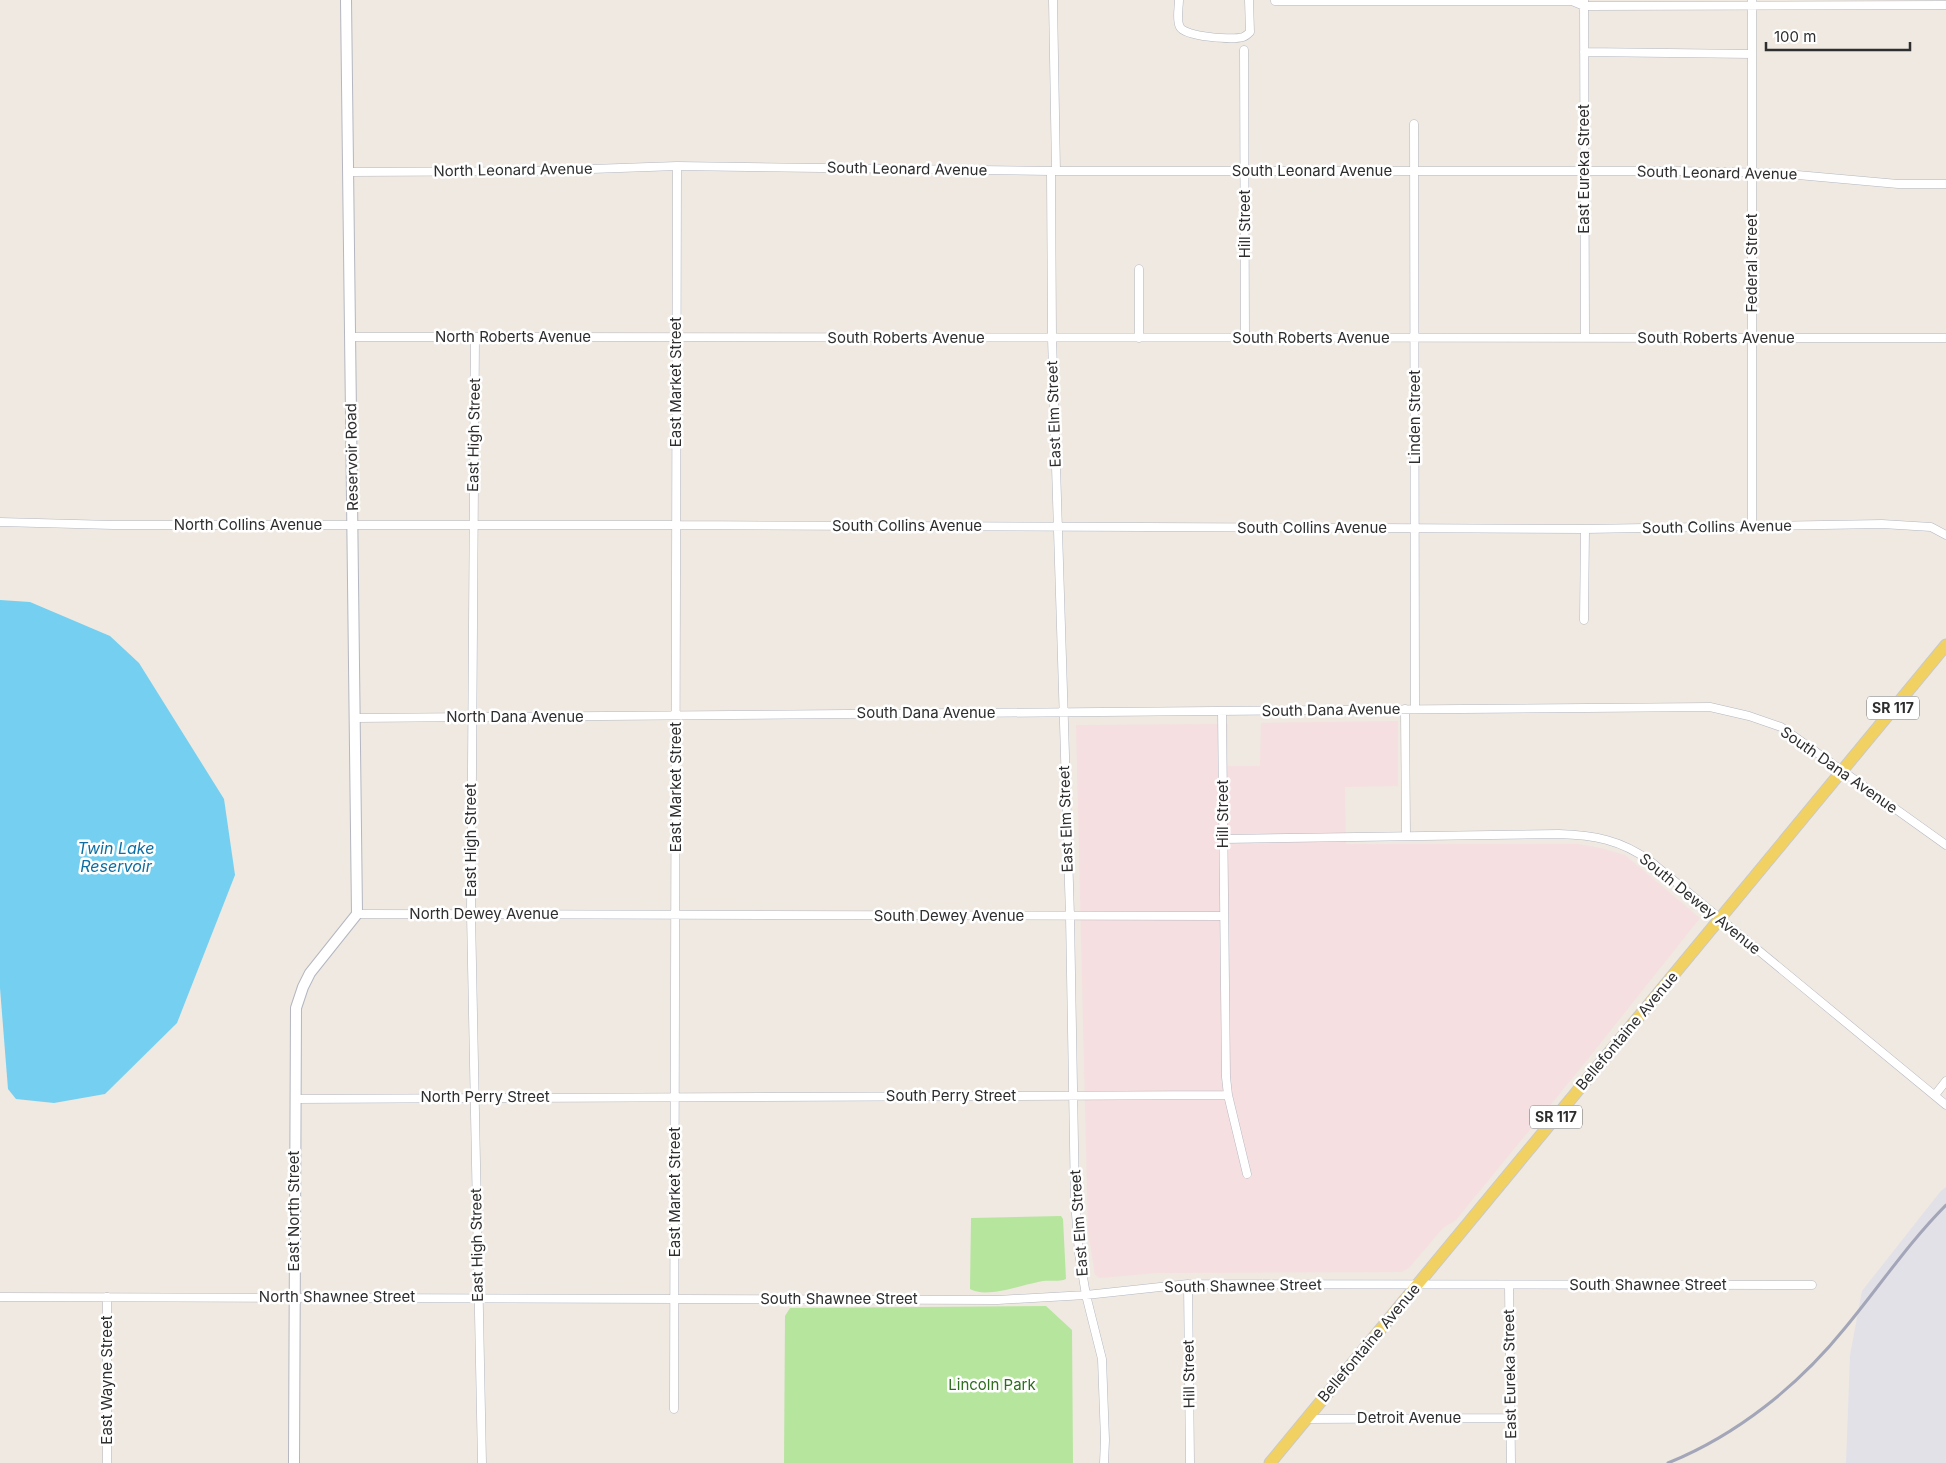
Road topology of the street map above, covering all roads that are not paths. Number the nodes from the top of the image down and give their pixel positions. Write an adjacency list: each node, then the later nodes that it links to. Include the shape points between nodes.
1 (346, 0): 17 (street, Reservoir Road)
2 (1053, 0): 14 (street, East Elm Street)
3 (1179, 0): 4 (street, via 1178,22 1185,32 1196,36 1243,37 1250,32)
4 (1249, 0)
5 (1275, 1): 6 (street)
6 (1584, 3): 7 (street); 10 (street, East Eureka Street)
7 (1752, 3): 8 (street); 11 (street, Federal Street)
8 (1946, 4)
9 (1244, 50): 15 (street, Hill Street)
10 (1584, 52): 11 (street); 16 (street, East Eureka Street)
11 (1752, 54): 19 (street, Federal Street)
12 (1414, 124): 18 (street, Linden Street)
13 (677, 166): 14 (street, South Leonard Avenue); 17 (street, North Leonard Avenue); 24 (street, East Market Street)
14 (1054, 171): 15 (street, South Leonard Avenue); 25 (street, East Elm Street)
15 (1245, 171): 18 (street, South Leonard Avenue); 27 (street, Hill Street)
16 (1584, 171): 18 (street, South Leonard Avenue); 19 (street, South Leonard Avenue); 29 (street, East Eureka Street)
17 (349, 172): 22 (street, Reservoir Road)
18 (1414, 172): 28 (street, Linden Street)
19 (1752, 173): 20 (street, South Leonard Avenue, via 1898,184); 30 (street, Federal Street)
20 (1946, 184)
21 (1139, 269): 26 (street)
22 (350, 337): 23 (street, North Roberts Avenue); 33 (street, Reservoir Road)
23 (475, 337): 24 (street, North Roberts Avenue); 34 (street, East High Street)
24 (676, 337): 25 (street, South Roberts Avenue); 35 (street, East Market Street)
25 (1052, 338): 26 (street, South Roberts Avenue); 37 (street, East Elm Street)
26 (1139, 338): 27 (street, South Roberts Avenue)
27 (1245, 338): 28 (street, South Roberts Avenue)
28 (1414, 338): 29 (street, South Roberts Avenue); 38 (street, Linden Street)
29 (1585, 338): 30 (street, South Roberts Avenue)
30 (1752, 338): 31 (street, South Roberts Avenue); 36 (street, Federal Street)
31 (1946, 338)
32 (0, 522): 33 (street, North Collins Avenue, via 113,526)
33 (353, 525): 34 (street, North Collins Avenue); 49 (street, Reservoir Road)
34 (472, 525): 35 (street, North Collins Avenue); 48 (street, East High Street)
35 (676, 525): 37 (street, South Collins Avenue); 47 (street, East Market Street)
36 (1752, 526): 39 (street, South Collins Avenue); 40 (street, South Collins Avenue, via 1920,525)
37 (1058, 527): 38 (street, South Collins Avenue); 46 (street, East Elm Street)
38 (1414, 529): 39 (street, South Collins Avenue); 44 (street, Linden Street)
39 (1585, 530): 41 (street)
40 (1946, 535)
41 (1584, 620)
42 (1945, 649): 50 (main road, Bellefontaine Avenue / SR 117)
43 (1405, 709): 44 (street, South Dana Avenue); 45 (street, South Dana Avenue); 51 (street)
44 (1415, 709): 50 (street, South Dana Avenue, via 1710,707 1781,727)
45 (1222, 711): 46 (street, South Dana Avenue); 52 (street, Hill Street)
46 (1062, 712): 47 (street, South Dana Avenue); 57 (street, East Elm Street)
47 (676, 716): 48 (street, North Dana Avenue); 56 (street, East Market Street)
48 (472, 717): 49 (street, North Dana Avenue); 55 (street, East High Street)
49 (355, 718): 54 (street, Reservoir Road)
50 (1842, 771): 53 (street, South Dana Avenue); 59 (main road, Bellefontaine Avenue / SR 117)
51 (1406, 835): 52 (street, South Dewey Avenue); 59 (street, South Dewey Avenue, via 1559,834 1605,838 1636,851)
52 (1224, 839): 58 (street, Hill Street)
53 (1946, 845)
54 (357, 914): 55 (street, North Dewey Avenue); 66 (street, East North Street, via 302,987 296,1008)
55 (471, 914): 56 (street, North Dewey Avenue); 64 (street, East High Street)
56 (675, 915): 57 (street, South Dewey Avenue); 65 (street, East Market Street)
57 (1070, 916): 58 (street, South Dewey Avenue); 61 (street, East Elm Street)
58 (1223, 916): 62 (street, Hill Street)
59 (1720, 920): 63 (street, South Dewey Avenue); 71 (main road, Bellefontaine Avenue / SR 117)
60 (1946, 1081): 63 (street)
61 (1074, 1095): 62 (street, South Perry Street); 65 (street, South Perry Street); 73 (street, East Elm Street, via 1076,1226)
62 (1228, 1095): 68 (street)
63 (1935, 1095): 67 (street, South Dewey Avenue)
64 (473, 1097): 65 (street, North Perry Street); 66 (street, North Perry Street); 77 (street, East High Street)
65 (675, 1097): 78 (street, East Market Street)
66 (295, 1099): 76 (street, East North Street)
67 (1946, 1105)
68 (1247, 1174)
69 (1188, 1284): 71 (street, South Shawnee Street); 73 (street, South Shawnee Street); 86 (street, Hill Street)
70 (1509, 1284): 71 (street, South Shawnee Street); 72 (street, South Shawnee Street); 80 (street, East Eureka Street)
71 (1416, 1285): 81 (main road, Bellefontaine Avenue / SR 117)
72 (1812, 1285)
73 (1086, 1295): 78 (street, South Shawnee Street, via 998,1300); 85 (street, East Elm Street, via 1102,1359)
74 (0, 1297): 75 (street, North Shawnee Street)
75 (107, 1297): 76 (street, North Shawnee Street); 82 (street, East Wayne Street)
76 (293, 1297): 77 (street, North Shawnee Street); 83 (street, East North Street)
77 (479, 1298): 78 (street, North Shawnee Street); 84 (street, East High Street)
78 (674, 1298): 79 (street, East Market Street)
79 (674, 1408)
80 (1511, 1418): 81 (street, Detroit Avenue); 88 (street, East Eureka Street)
81 (1306, 1419): 87 (main road, Bellefontaine Avenue / SR 117)
82 (108, 1463)
83 (294, 1463)
84 (482, 1463)
85 (1104, 1463)
86 (1190, 1463)
87 (1270, 1463)
88 (1511, 1463)

